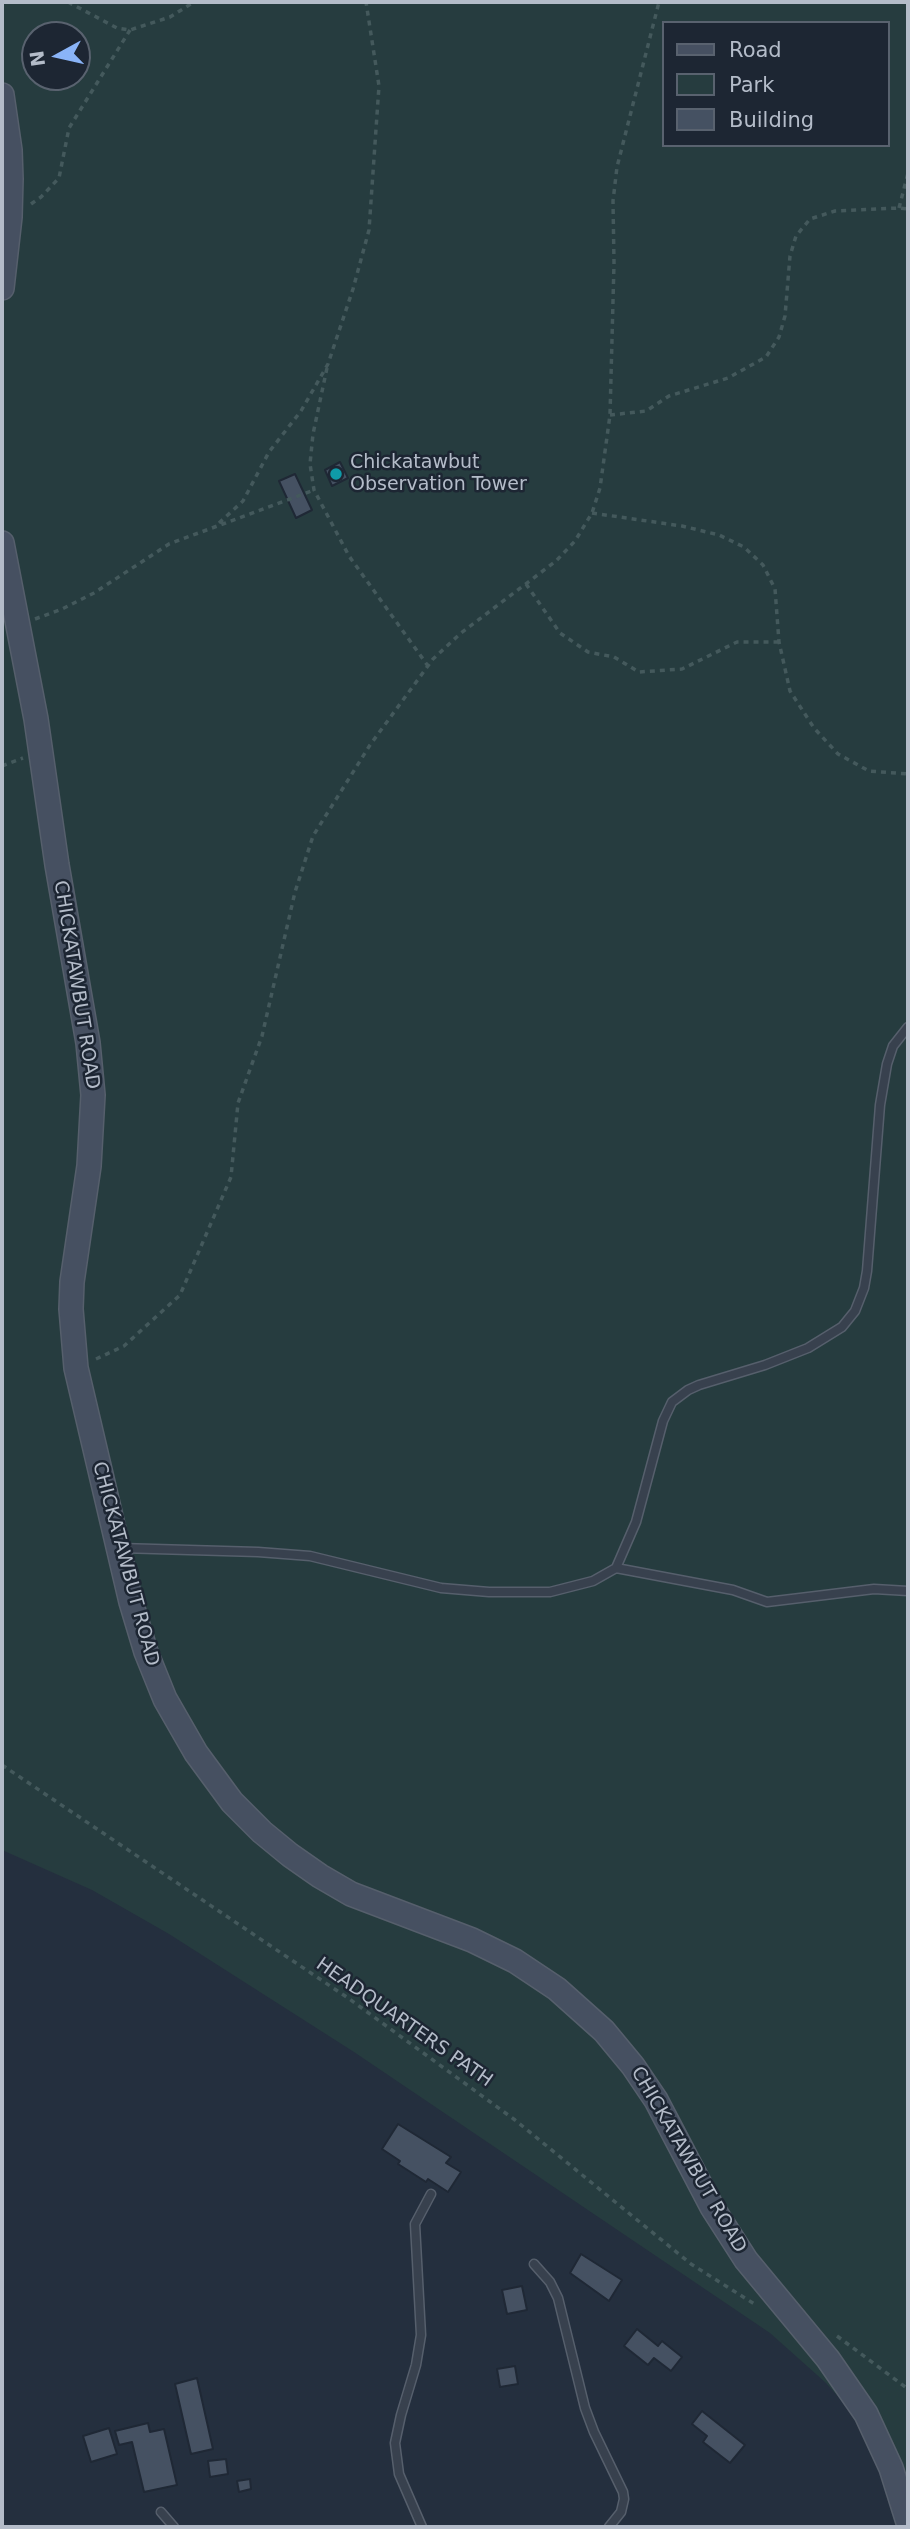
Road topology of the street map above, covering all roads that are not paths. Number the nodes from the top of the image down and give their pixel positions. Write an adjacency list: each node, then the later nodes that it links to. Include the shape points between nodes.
1 (2, 95): 2 (main road, via 10,150 10,218)
2 (2, 288)
3 (2, 543): 5 (main road, CHICKATAWBUT ROAD, via 38,729 88,1043 93,1095 89,1166 71,1309 76,1368)
4 (908, 1027): 6 (lane, via 893,1046 887,1064 867,1271 855,1311 842,1328 808,1348 699,1385 672,1402 636,1522)
5 (117, 1548): 6 (lane, via 310,1556 441,1588 513,1593 572,1587); 11 (main road, CHICKATAWBUT ROAD, via 140,1634 165,1699 196,1753 232,1802 262,1832 327,1881 515,1961 557,1989 620,2048 645,2083 720,2222 866,2414 891,2468)
6 (616, 1568): 7 (lane, via 733,1590 767,1602 874,1589)
7 (908, 1591)
8 (431, 2194): 13 (lane, via 415,2224 421,2335 395,2443 399,2474)
9 (534, 2264): 14 (lane, via 558,2298 585,2408 623,2492 621,2512)
10 (161, 2512): 12 (lane)
11 (908, 2522)
12 (174, 2527)
13 (422, 2527)
14 (609, 2527)

